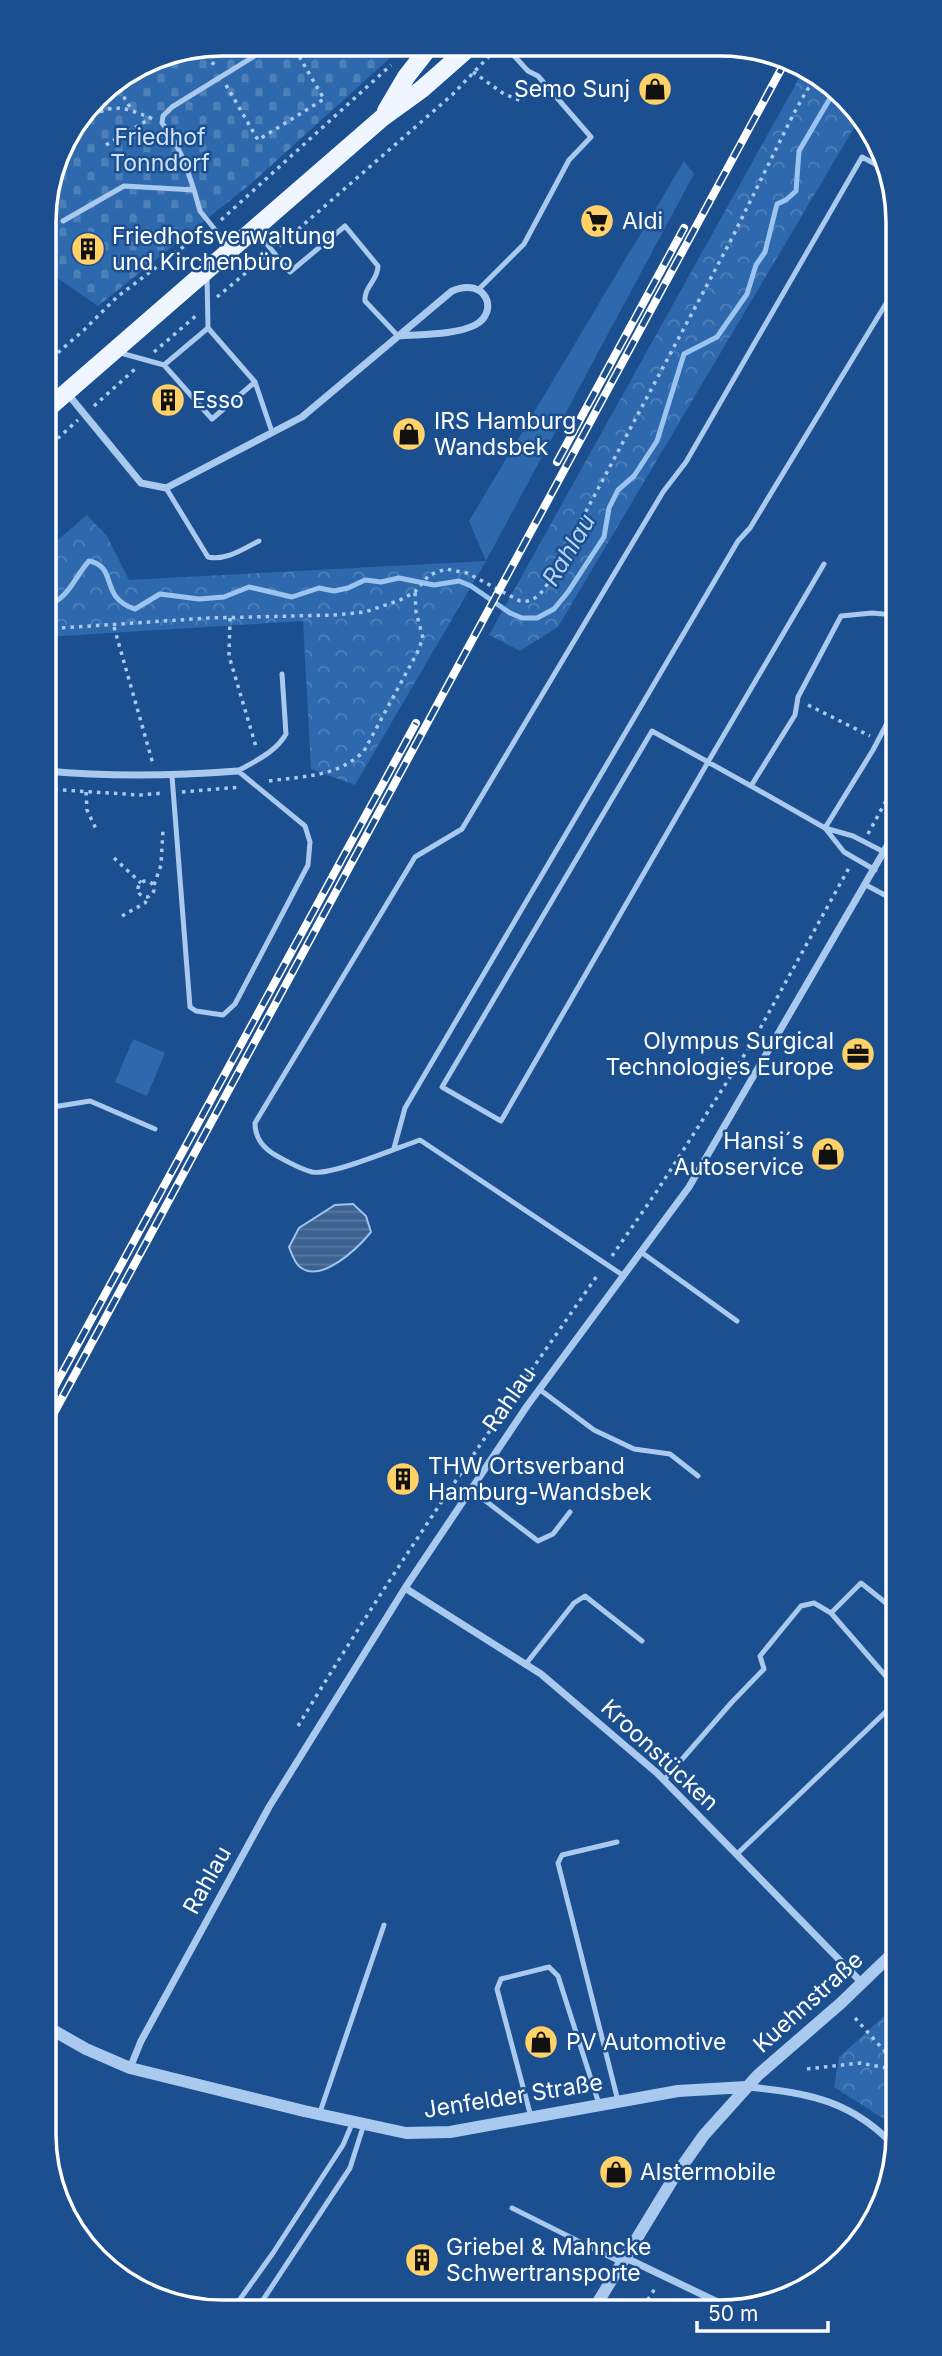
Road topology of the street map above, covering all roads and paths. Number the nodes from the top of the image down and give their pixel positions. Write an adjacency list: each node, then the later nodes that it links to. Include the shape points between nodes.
1 (255, 56): 10 (lane)
2 (299, 56): 10 (path, via 324,99 258,140)
3 (422, 56): 17 (main road)
4 (460, 56): 17 (main road)
5 (491, 56): 9 (path)
6 (512, 56): 29 (lane, via 538,76 591,137 569,160 524,244)
7 (209, 57): 10 (path)
8 (397, 59): 23 (path)
9 (473, 72): 13 (path); 26 (path)
10 (221, 77): 18 (lane, via 172,107)
11 (813, 84): 43 (path, via 540,594 524,602 467,573 446,569 429,575)
12 (120, 91): 14 (path)
13 (524, 102)
14 (131, 109): 15 (path); 16 (path)
15 (98, 113)
16 (150, 118): 18 (path); 19 (path)
17 (382, 118): 24 (main road)
18 (162, 123): 21 (lane, via 183,157)
19 (106, 145)
20 (875, 165): 80 (lane, via 862,158 686,462 663,492 462,829 415,857 255,1123 261,1144 273,1154 314,1172)
21 (194, 190): 22 (lane, via 124,186); 23 (lane, via 200,211)
22 (63, 221)
23 (212, 226): 25 (lane); 34 (path, via 117,297)
24 (254, 229): 25 (main road); 26 (lane)
25 (231, 249): 28 (main road)
26 (272, 251): 27 (path); 32 (lane, via 290,272 345,226 378,266 365,301)
27 (259, 261)
28 (207, 270): 31 (lane); 33 (main road)
29 (479, 289): 32 (street, via 467,286 452,291); 32 (street, via 487,306 476,324 454,331)
30 (886, 304): 80 (lane, via 738,541 405,1108)
31 (208, 328): 35 (lane); 36 (lane)
32 (398, 336): 39 (street, via 302,417)
33 (114, 352): 35 (lane); 37 (main road)
34 (56, 354)
35 (164, 365): 36 (lane, via 212,419)
36 (255, 382): 39 (lane)
37 (66, 392): 38 (main road); 40 (street, via 141,483)
38 (56, 401)
39 (272, 432): 40 (street)
40 (166, 488): 41 (lane, via 208,557 226,557)
41 (259, 541)
42 (824, 564): 53 (lane)
43 (415, 592): 45 (path, via 365,612); 58 (path, via 423,638 364,751 330,773)
44 (886, 614): 49 (lane, via 841,616)
45 (230, 617): 46 (path); 52 (path, via 229,656 255,747)
46 (114, 626): 47 (path); 56 (path)
47 (56, 629)
48 (282, 674): 52 (lane, via 286,734)
49 (798, 697): 51 (path); 59 (lane, via 795,715)
50 (886, 725): 51 (lane)
51 (878, 740): 65 (lane)
52 (262, 757): 54 (lane)
53 (708, 762): 53 (lane, via 501,1121 442,1087 652,731); 59 (lane)
54 (238, 771): 57 (street); 58 (lane)
55 (56, 772): 56 (street)
56 (157, 776): 57 (street)
57 (172, 776): 62 (lane)
58 (253, 783): 62 (path, via 236,789); 62 (lane, via 305,826 310,842 308,865 235,1004 223,1015 190,1007)
59 (751, 786): 65 (lane)
60 (56, 790): 61 (path)
61 (86, 792): 63 (path); 66 (path)
62 (174, 792): 63 (path)
63 (166, 793): 64 (path)
64 (165, 805)
65 (825, 828): 69 (lane); 71 (lane, via 844,852)
66 (96, 829)
67 (163, 829): 73 (path, via 161,865)
68 (886, 848): 69 (street, Rahlau)
69 (884, 852): 71 (street, Rahlau)
70 (114, 858): 72 (path)
71 (874, 870): 74 (street, Rahlau)
72 (141, 883): 73 (path); 75 (path, via 140,893)
73 (153, 885): 75 (path)
74 (866, 885): 76 (lane); 81 (street, Rahlau, via 689,1187)
75 (149, 896): 77 (path)
76 (886, 896)
77 (122, 916)
78 (56, 1107): 79 (lane, via 90,1101)
79 (155, 1129)
80 (394, 1149): 82 (lane, via 421,1140)
81 (641, 1252): 82 (street, Rahlau); 83 (lane)
82 (624, 1276): 84 (street, Rahlau)
83 (737, 1321)
84 (539, 1389): 85 (lane, via 594,1430 634,1449 670,1454); 86 (street, Rahlau)
85 (698, 1476)
86 (470, 1489): 87 (lane, via 538,1541 553,1534); 88 (street, Rahlau)
87 (570, 1512)
88 (405, 1588): 92 (street, Kroonstücken); 105 (street, Rahlau, via 269,1807)
89 (886, 1603): 90 (lane, via 861,1583)
90 (831, 1613): 93 (lane); 95 (lane, via 814,1603 801,1606 760,1656 764,1669)
91 (642, 1641): 92 (lane, via 585,1596)
92 (525, 1665): 95 (street, Kroonstücken)
93 (886, 1676)
94 (886, 1712): 97 (lane)
95 (664, 1780): 97 (street, Kroonstücken)
96 (617, 1842): 108 (lane, via 562,1855 558,1863)
97 (737, 1854): 100 (street, Kroonstücken)
98 (384, 1925): 110 (lane)
99 (886, 1960): 100 (street, Kuehnstraße)
100 (862, 1983): 107 (street, Kuehnstraße)
101 (855, 2018): 103 (path)
102 (56, 2032): 105 (street, Jenfelder Straße)
103 (886, 2054)
104 (886, 2066): 106 (path, via 860,2063)
105 (130, 2068): 110 (street, Jenfelder Straße)
106 (807, 2069)
107 (746, 2087): 108 (street, Jenfelder Straße, via 706,2087); 113 (street, Jenfelder Straße, via 838,2104); 115 (street, Kuehnstraße, via 673,2179)
108 (618, 2101): 109 (street, Jenfelder Straße)
109 (599, 2105): 111 (street, Jenfelder Straße); 111 (lane, via 558,1976 549,1967 501,1979 497,1989)
110 (319, 2115): 112 (street, Jenfelder Straße)
111 (531, 2117): 112 (street, Jenfelder Straße, via 450,2132 406,2133)
112 (358, 2123): 117 (lane); 118 (lane, via 349,2168)
113 (886, 2138)
114 (512, 2208): 115 (lane)
115 (625, 2260): 119 (street, Kuehnstraße); 121 (street)
116 (656, 2287): 120 (path)
117 (239, 2300)
118 (263, 2300)
119 (600, 2300)
120 (648, 2300)
121 (713, 2300)

